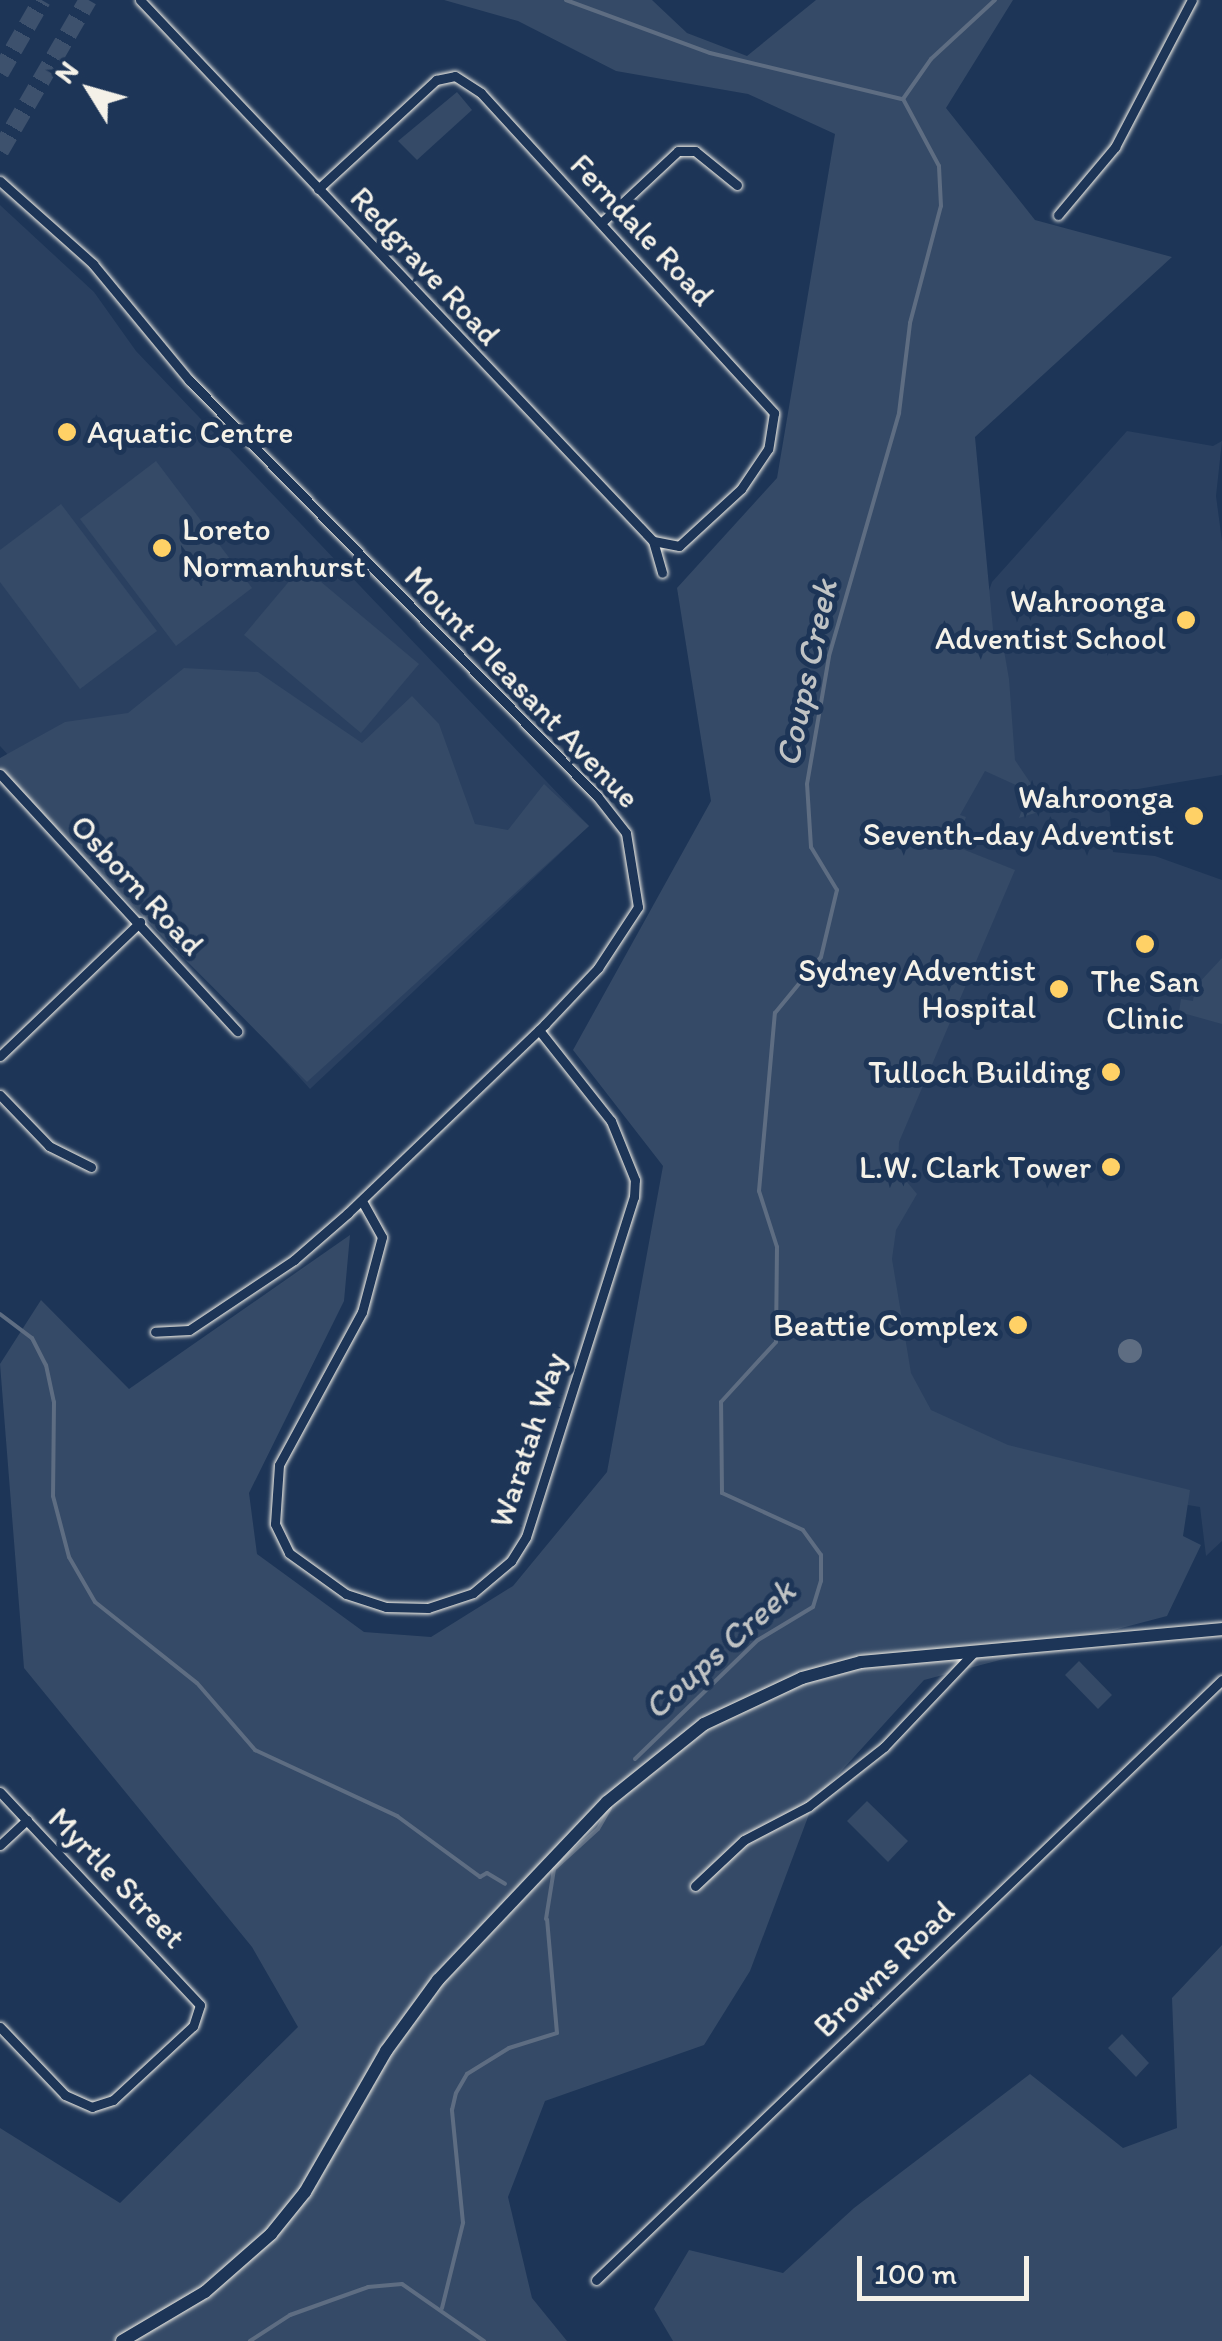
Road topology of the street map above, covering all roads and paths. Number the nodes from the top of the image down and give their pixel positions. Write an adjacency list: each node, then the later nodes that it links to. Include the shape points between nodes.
1 (140, 0): 5 (street, Redgrave Road)
2 (1192, 0): 6 (street, via 1116,147)
3 (0, 181): 12 (street, Mount Pleasant Avenue, via 92,264 188,380 626,832 638,907 598,968)
4 (737, 184): 7 (street, via 695,150 678,151)
5 (318, 189): 7 (street, Ferndale Road, via 436,80 454,76 473,84); 8 (street, Redgrave Road)
6 (1058, 215)
7 (601, 223): 8 (street, Ferndale Road, via 763,397 776,422 763,462 741,489 679,546)
8 (653, 542): 9 (street, Redgrave Road)
9 (662, 573)
10 (0, 774): 11 (street, Osborn Road)
11 (140, 922): 13 (street, Osborn Road); 14 (street)
12 (539, 1030): 17 (street, Mount Pleasant Avenue); 17 (street, Waratah Way, via 611,1121 635,1180 634,1197 526,1537 510,1562 473,1593 428,1608 386,1608 346,1594 289,1553 275,1524 279,1464 355,1331 367,1296 382,1237)
13 (237, 1031)
14 (0, 1056)
15 (0, 1096): 16 (street, via 49,1146)
16 (91, 1167)
17 (362, 1200): 18 (street, Mount Pleasant Avenue, via 294,1260 189,1330)
18 (155, 1332)
19 (1222, 1629): 20 (main road)
20 (979, 1646): 27 (street, via 884,1746 809,1806 744,1840); 30 (main road, via 832,1668 738,1706 674,1745 607,1802 438,1980 386,2051 305,2192 271,2234 205,2292)
21 (1222, 1672): 23 (street, Browns Road)
22 (1222, 1680): 23 (street, Browns Road)
23 (1206, 1694): 29 (street, Browns Road)
24 (0, 1792): 25 (street, Myrtle Street)
25 (26, 1820): 26 (street); 28 (street, Myrtle Street, via 198,1999 193,2026 103,2106 72,2101)
26 (0, 1845)
27 (695, 1886)
28 (0, 2027)
29 (596, 2280)
30 (122, 2341)

